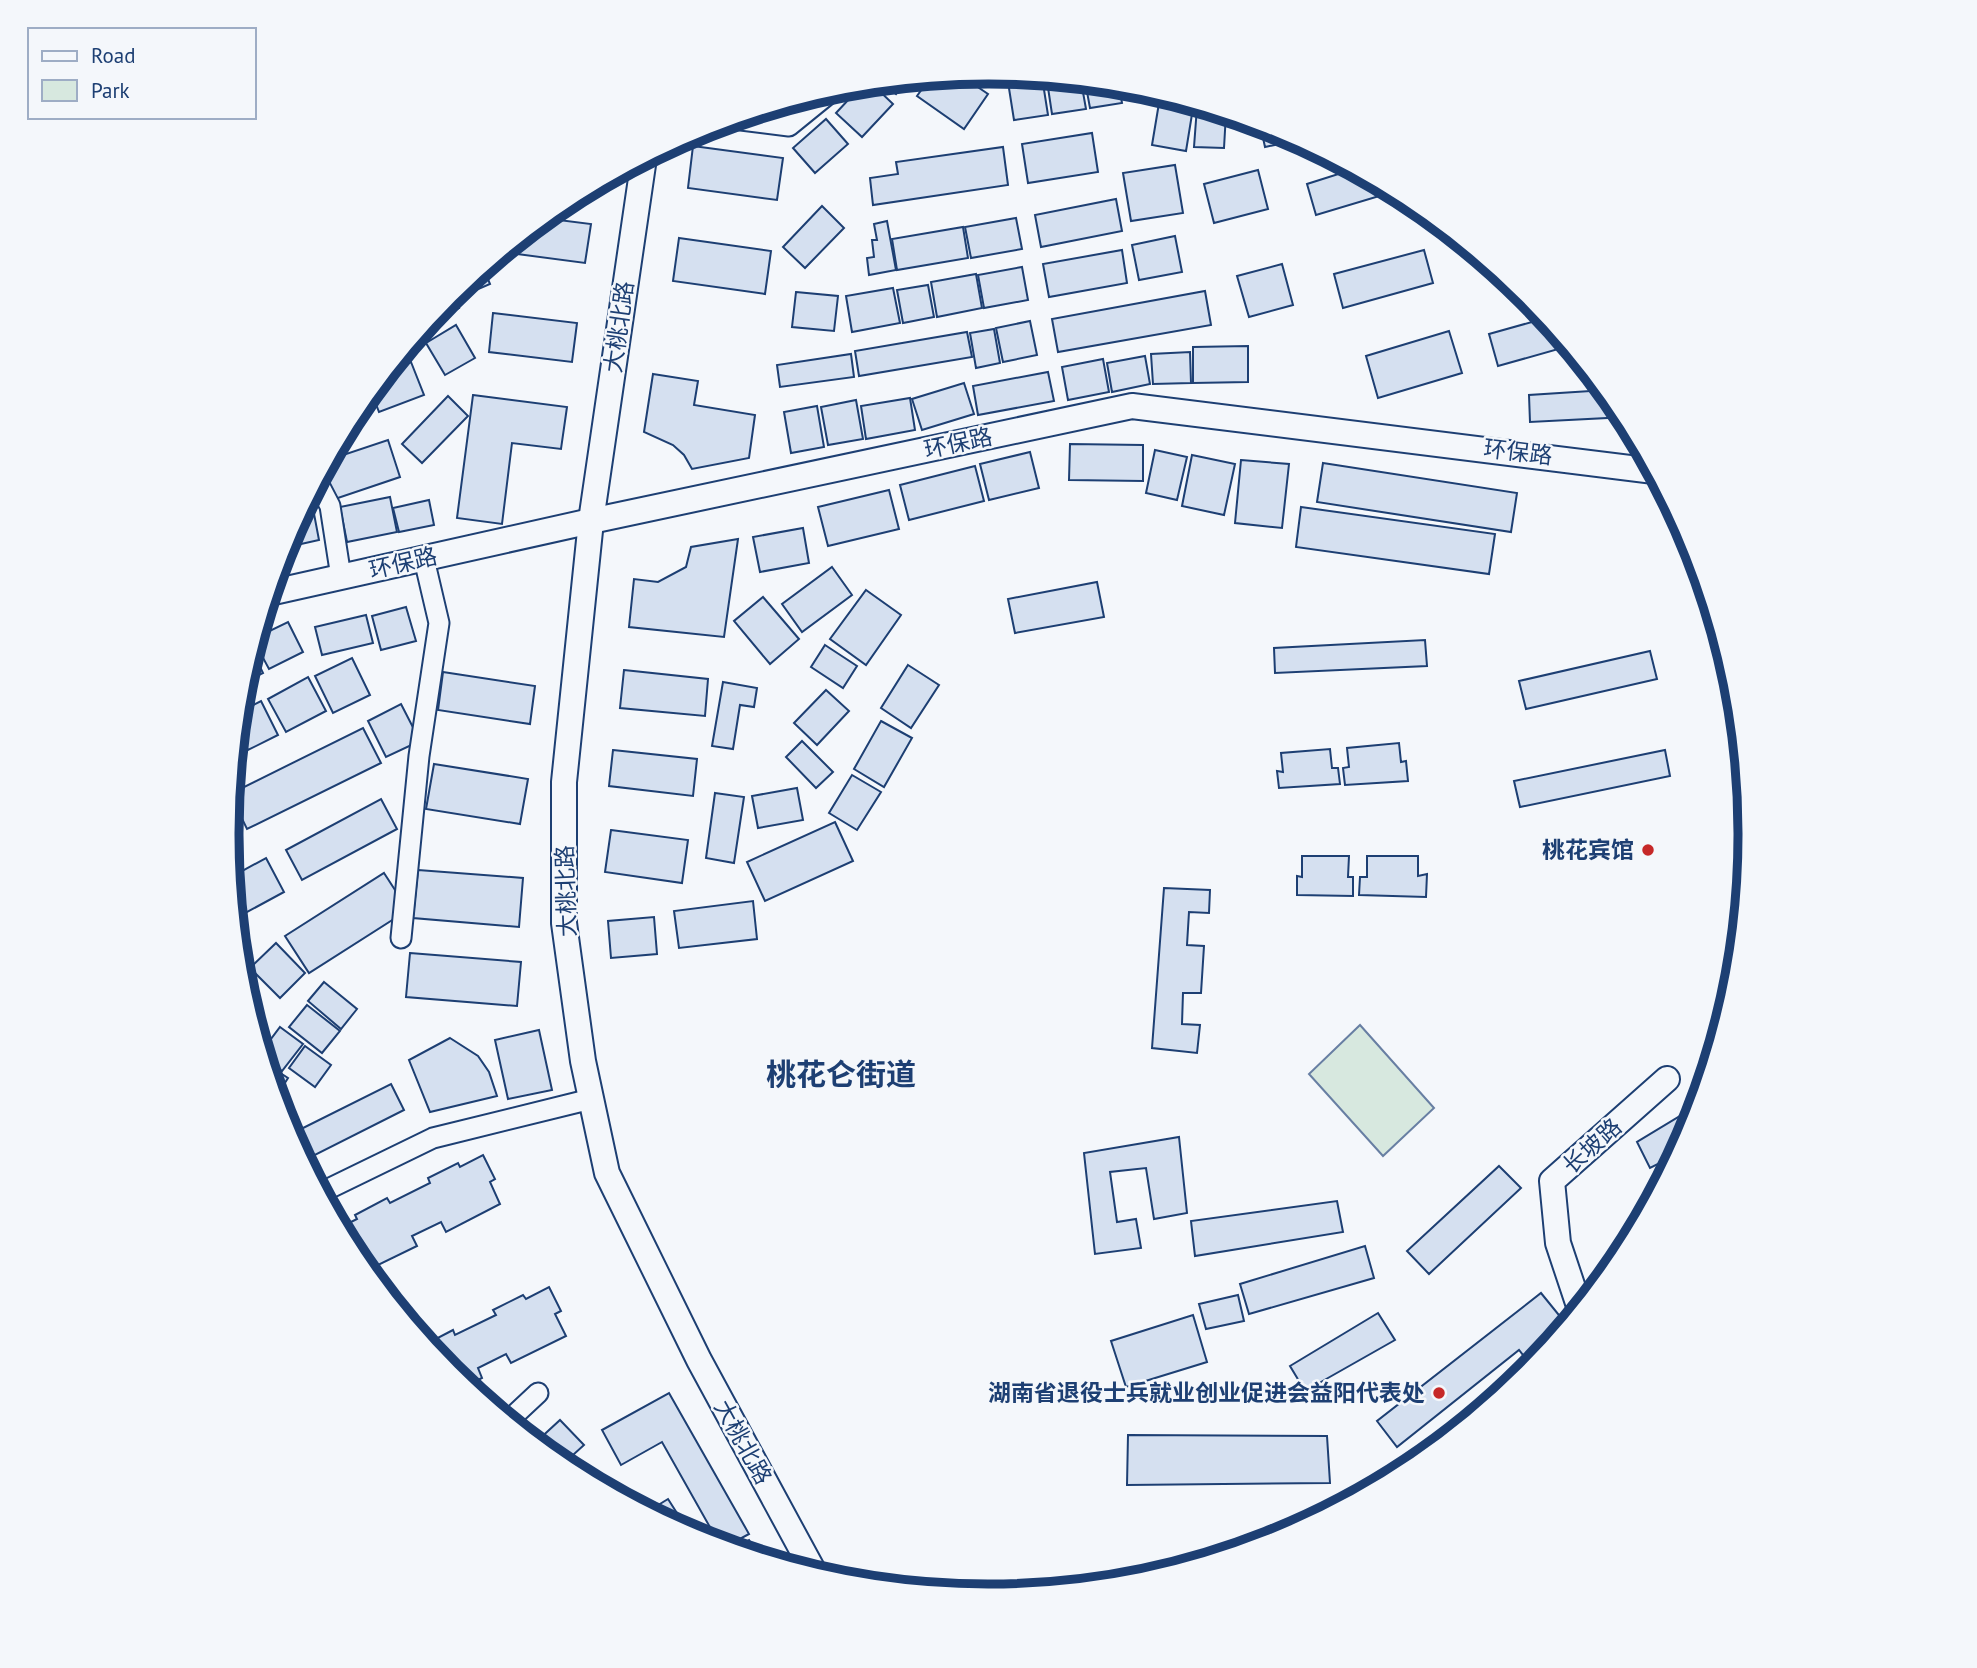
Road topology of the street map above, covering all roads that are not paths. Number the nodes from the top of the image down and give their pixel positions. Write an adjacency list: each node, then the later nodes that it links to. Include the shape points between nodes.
1 (815, 105): 2 (street, via 789,126)
2 (755, 122)
3 (642, 169): 6 (street, 大桃北路)
4 (1644, 470): 6 (street, 环保路, via 1132,406)
5 (322, 491): 8 (street, via 330,506)
6 (591, 521): 7 (street, 环保路); 12 (street, 大桃北路, via 564,782 564,923)
7 (424, 559): 8 (street, 环保路); 10 (street, via 439,623 419,756)
8 (341, 577): 9 (street, 环保路)
9 (279, 591)
10 (401, 938)
11 (1667, 1079): 14 (street, 长坡路, via 1552,1181 1558,1243)
12 (591, 1099): 13 (street, via 433,1138); 17 (street, 大桃北路, via 607,1173 699,1360)
13 (328, 1189)
14 (1577, 1300)
15 (538, 1393): 16 (street)
16 (515, 1415)
17 (808, 1562)

